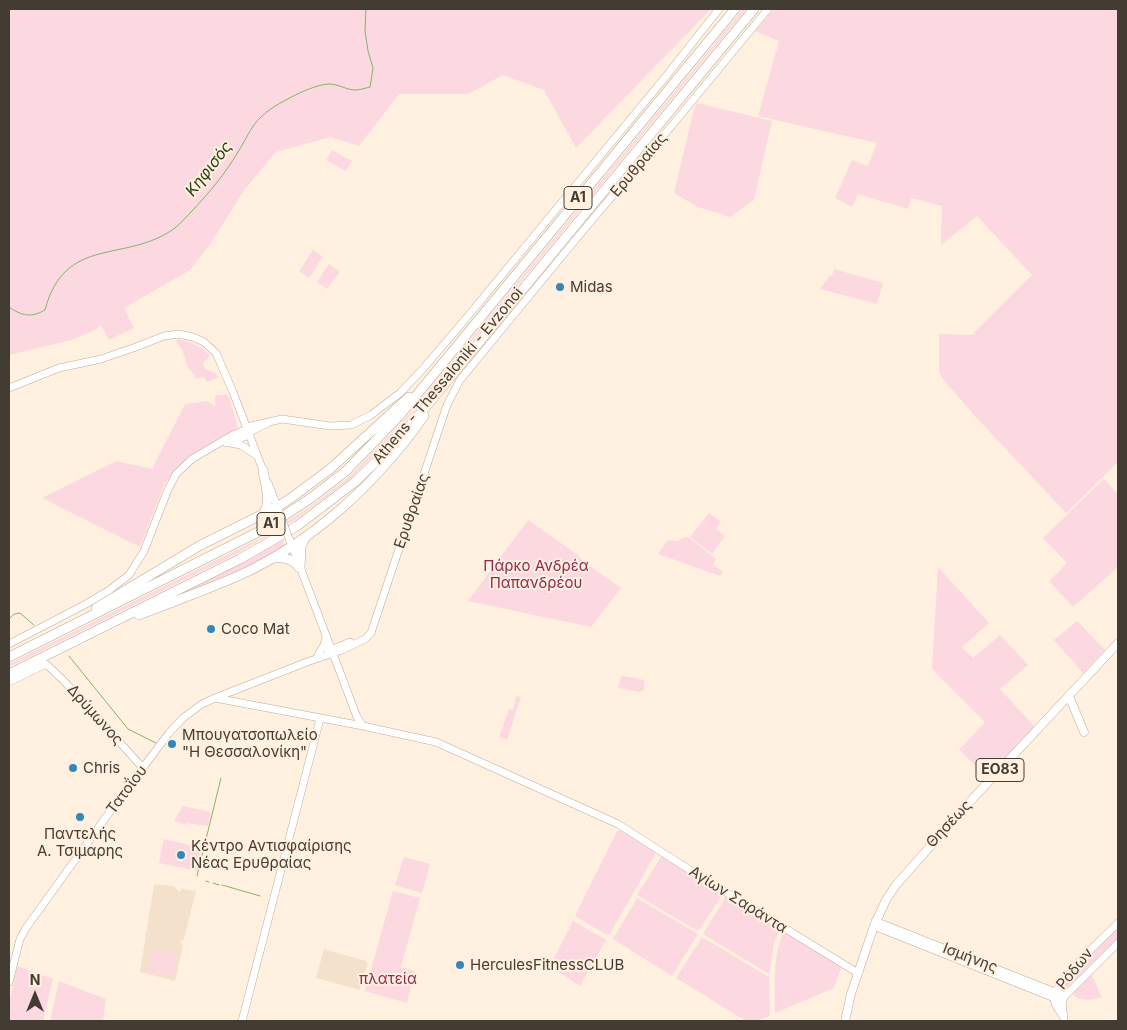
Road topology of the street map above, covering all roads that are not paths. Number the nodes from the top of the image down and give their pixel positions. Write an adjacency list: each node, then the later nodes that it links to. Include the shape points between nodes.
1 (719, 9): 8 (main road, via 463,322 400,392 371,415 351,425)
2 (735, 9): 5 (highway, Athens - Thessaloniki - Evzonoi / Α1)
3 (754, 9): 6 (highway, Athens - Thessaloniki - Evzonoi / Α1)
4 (768, 9): 22 (main road, Ερυθραίας, via 460,380 447,405)
5 (436, 370): 16 (highway, via 330,470); 23 (highway, Athens - Thessaloniki - Evzonoi / Α1, via 371,447 311,498 232,546)
6 (447, 380): 18 (highway, via 421,421 391,458 356,494); 24 (highway, Athens - Thessaloniki - Evzonoi / Α1, via 384,454 320,510 272,542)
7 (9, 388): 10 (main road, via 59,368 101,359 164,336 186,335 198,338 216,353)
8 (273, 420): 9 (main road); 10 (main road)
9 (263, 426): 10 (main road); 12 (main road)
10 (248, 431): 11 (main road); 12 (main road); 13 (main road)
11 (227, 443): 13 (main road); 14 (main road, via 241,445)
12 (254, 445): 14 (main road)
13 (213, 448): 28 (main road, via 184,466 172,480 144,551 129,575 86,604)
14 (258, 456): 15 (main road)
15 (263, 470): 16 (main road); 17 (highway, via 268,502)
16 (278, 510): 17 (highway); 19 (main road, bridge)
17 (260, 516): 23 (highway, via 199,546)
18 (306, 536): 19 (highway); 21 (highway, via 301,546)
19 (291, 544): 20 (highway); 21 (main road)
20 (271, 558): 21 (highway, via 287,558); 24 (highway, via 239,575)
21 (300, 568): 25 (main road)
22 (376, 619): 26 (main road, Ερυθραίας, via 363,635); 29 (main road, Ερυθραίας, via 374,629 365,639)
23 (69, 626): 30 (highway, Athens - Thessaloniki - Evzonoi / Α1)
24 (89, 634): 33 (highway, Athens - Thessaloniki - Evzonoi / Α1)
25 (326, 634): 26 (main road, via 333,640); 29 (main road); 31 (main road)
26 (347, 643): 29 (main road, Ερυθραίας)
27 (1118, 643): 35 (main road, Θησέως / ΕΟ83)
28 (9, 644)
29 (332, 652): 31 (main road, Τατοΐου); 32 (main road)
30 (9, 657)
31 (318, 657): 32 (main road); 36 (main road, Τατοΐου)
32 (338, 666): 38 (main road)
33 (9, 674)
34 (9, 682): 40 (main road, Δρύμωνος, via 46,664)
35 (1069, 696): 39 (main road); 41 (main road, Θησέως / ΕΟ83, via 906,871)
36 (215, 698): 37 (main road); 40 (main road, Τατοΐου, via 183,718)
37 (320, 719): 38 (main road, Αγίων Σαράντα); 49 (main road)
38 (363, 726): 44 (main road, Αγίων Σαράντα, via 436,742 625,826)
39 (1084, 732)
40 (143, 768): 45 (main road, Τατοΐου, via 26,928)
41 (875, 923): 44 (main road, ΕΟ83); 46 (main road, Ισμήνης)
42 (1118, 923): 46 (main road, Ρόδων, via 1082,958)
43 (1118, 943): 47 (main road, Ρόδων)
44 (859, 971): 50 (main road, ΕΟ83)
45 (9, 982)
46 (1054, 995): 47 (main road, Ισμήνης); 48 (main road, Ρόδων, via 1057,1009)
47 (1063, 998): 48 (main road, Ρόδων)
48 (1064, 1019)
49 (242, 1021)
50 (845, 1021)

